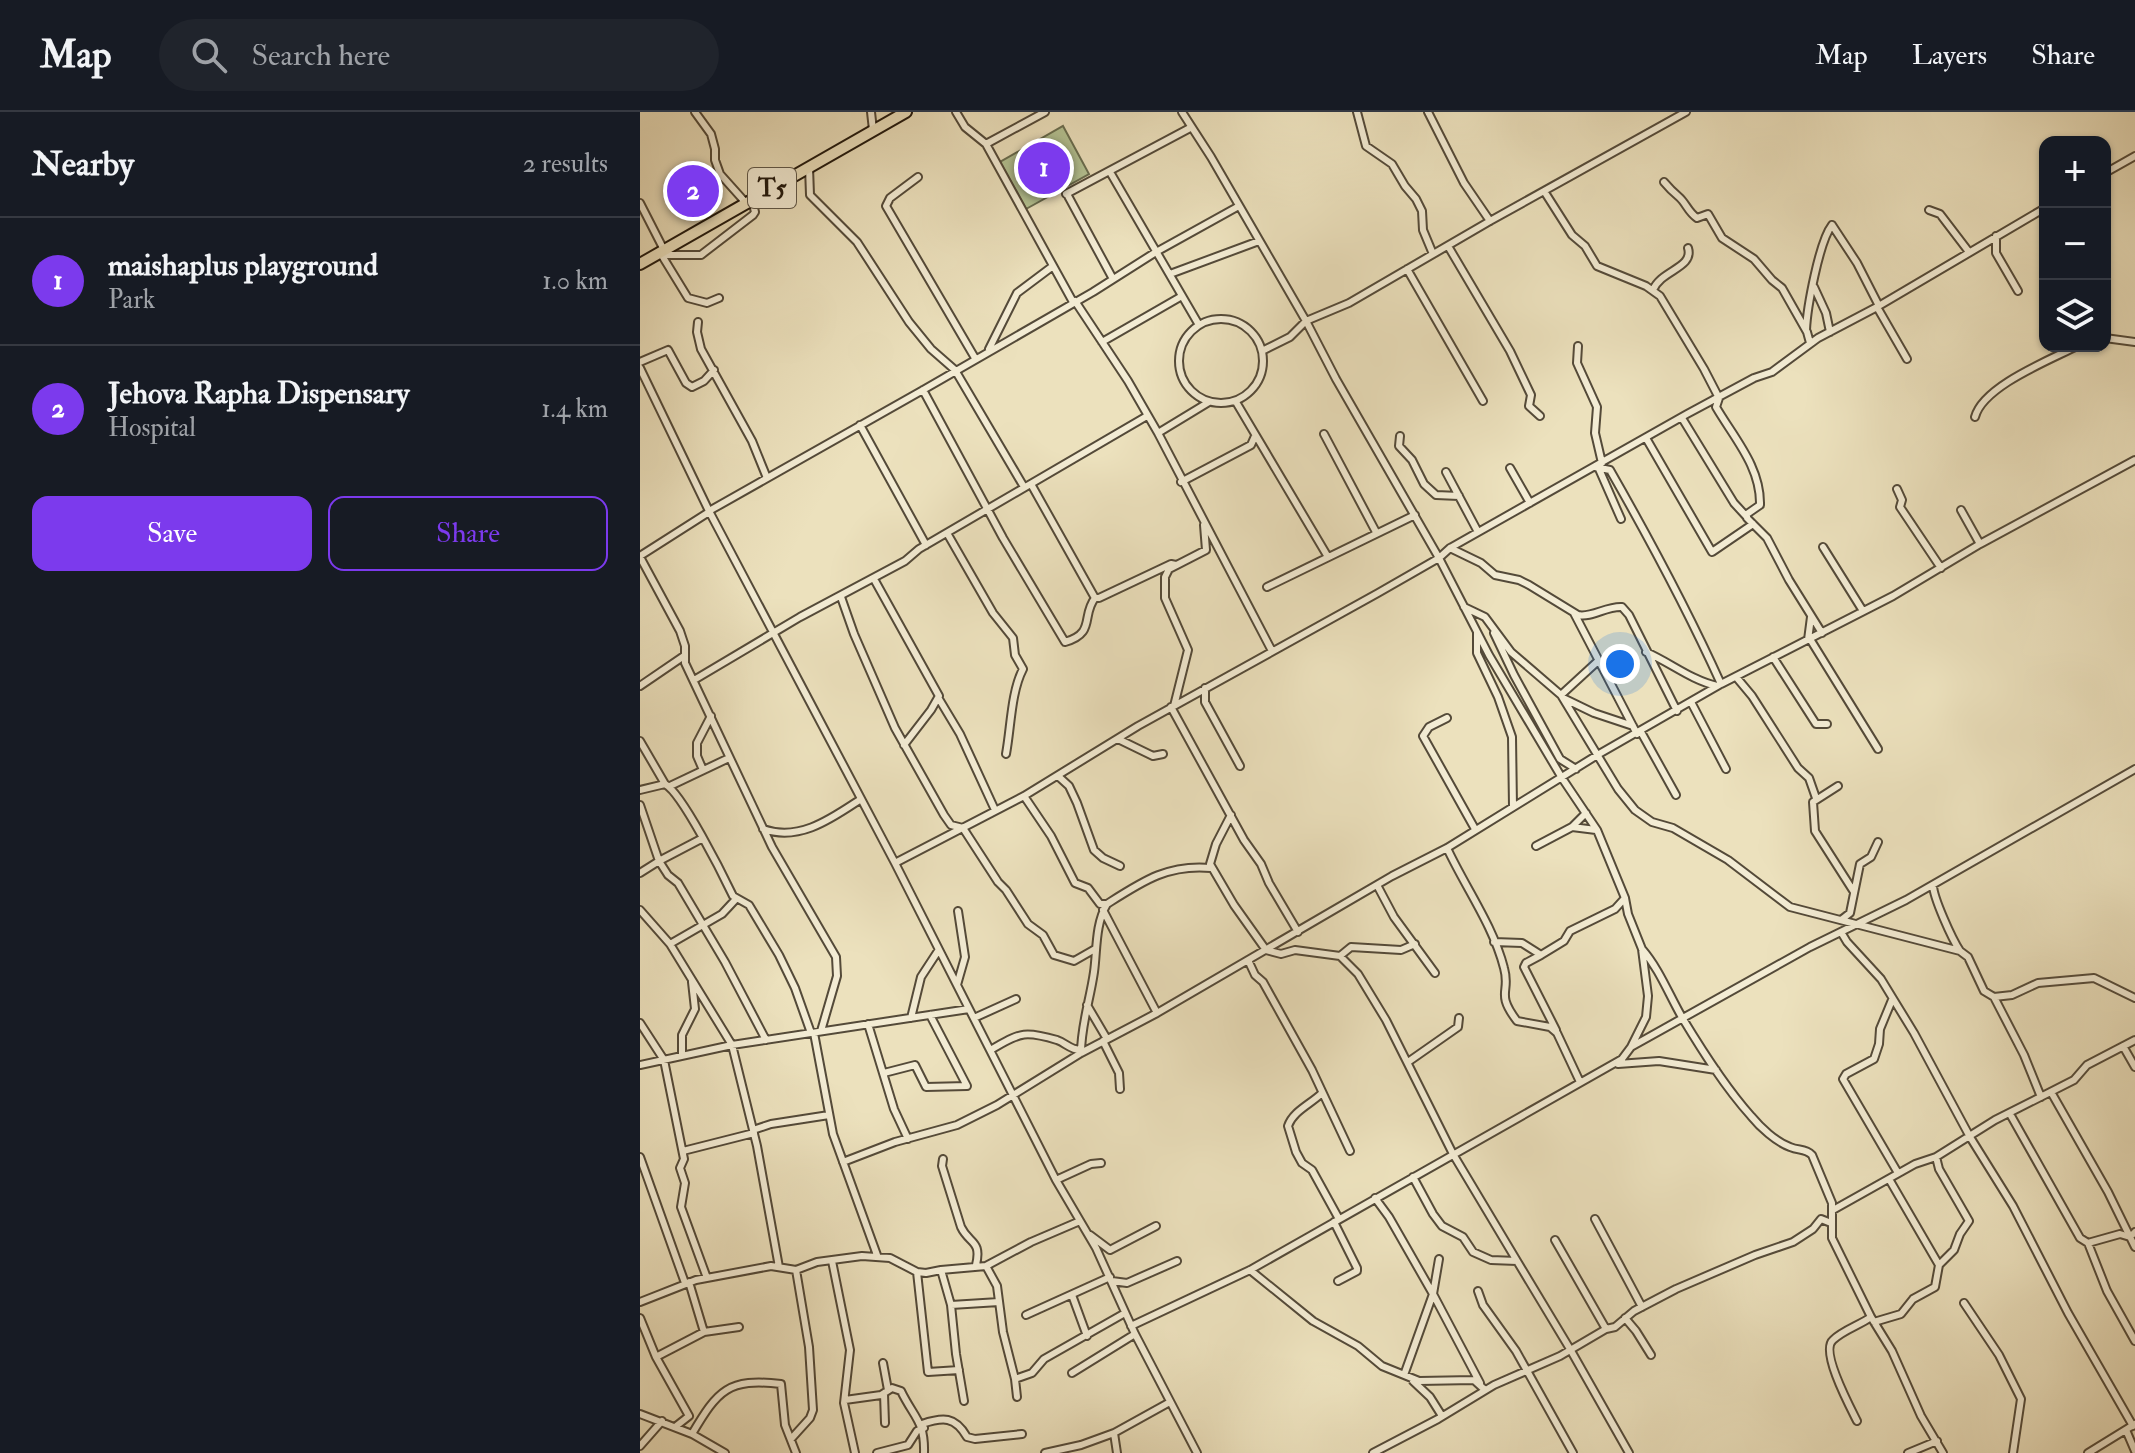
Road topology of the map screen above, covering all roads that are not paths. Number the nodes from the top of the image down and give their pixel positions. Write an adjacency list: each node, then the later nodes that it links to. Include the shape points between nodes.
1 (695, 112): 20 (street, via 714,142 720,174)
2 (874, 112): 10 (street)
3 (906, 112): 10 (highway, T5)
4 (956, 112): 12 (street)
5 (1045, 112): 12 (street)
6 (1182, 112): 11 (street)
7 (1357, 112): 33 (street, via 1366,146 1392,164 1422,209 1423,230)
8 (1428, 112): 25 (street)
9 (1686, 112): 19 (street)
10 (873, 126): 14 (highway, T5)
11 (1190, 128): 16 (street); 22 (street)
12 (986, 144): 35 (street)
13 (2135, 156): 15 (street)
14 (809, 167): 20 (highway, T5); 63 (street, via 810,195 816,204 857,242 909,322)
15 (2111, 170)
16 (1110, 172): 30 (street); 38 (street, via 1067,194)
17 (918, 177): 59 (street, via 886,206)
18 (1664, 182): 49 (street, via 1692,215 1708,214 1722,238 1762,266 1782,288)
19 (1544, 191): 25 (street); 40 (street, via 1597,266)
20 (749, 202): 32 (highway, T5); 32 (street, via 753,215 710,250 692,256)
21 (640, 203): 32 (street)
22 (1239, 206): 27 (street); 30 (street)
23 (1929, 210): 31 (street, via 1940,214)
24 (2039, 211): 26 (street)
25 (1490, 221): 28 (street)
26 (1996, 236): 31 (street); 41 (street, via 1996,253)
27 (1259, 241): 37 (street); 46 (street)
28 (1448, 246): 33 (street); 70 (street, via 1510,351 1531,395 1529,406)
29 (1688, 248): 40 (street, via 1687,262 1660,278)
30 (1156, 252): 37 (street); 38 (street)
31 (1969, 252): 45 (street)
32 (663, 253): 34 (highway, T5); 43 (street, via 688,298 707,303)
33 (1433, 254): 36 (street)
34 (640, 264)
35 (1053, 266): 44 (street); 56 (street, via 1017,293)
36 (1407, 269): 46 (street); 66 (street)
37 (1170, 274): 42 (street)
38 (1113, 279): 44 (street)
39 (1814, 287): 45 (street, via 1823,240 1832,225); 49 (street); 50 (street)
40 (1653, 290): 65 (street, via 1667,305)
41 (2018, 291)
42 (1182, 296): 48 (street); 52 (street)
43 (719, 298)
44 (1074, 301): 52 (street); 56 (street)
45 (1878, 306): 50 (street); 60 (street)
46 (1306, 321): 57 (street, via 1290,337); 94 (street)
47 (698, 322): 62 (street, via 699,345)
48 (1199, 325): 57 (street, via 1223,318 1241,323); 67 (street, via 1181,345 1178,362 1182,380)
49 (1806, 330): 54 (street)
50 (1830, 332): 54 (street)
51 (2111, 339): 53 (street)
52 (1102, 342): 69 (street)
53 (2135, 342)
54 (1810, 343): 65 (street, via 1780,367)
55 (1578, 346): 82 (street, via 1577,363 1597,407)
56 (989, 350): 59 (street)
57 (1262, 351): 68 (street, via 1263,369 1256,385)
58 (2066, 352): 71 (street, via 2005,384 1981,404)
59 (975, 358): 63 (street)
60 (1907, 359)
61 (640, 365): 62 (street, via 668,350 692,387); 93 (street)
62 (714, 370): 85 (street)
63 (955, 370): 64 (street); 87 (street)
64 (923, 390): 73 (street); 91 (street)
65 (1719, 398): 72 (street); 95 (street, via 1716,407 1760,488 1760,505)
66 (1483, 401)
67 (1209, 402): 68 (street); 74 (street)
68 (1236, 402): 76 (street)
69 (1147, 416): 74 (street); 87 (street)
70 (1540, 416)
71 (1975, 417)
72 (1682, 418): 78 (street); 95 (street)
73 (860, 425): 85 (street); 103 (street)
74 (1158, 433): 86 (street)
75 (1324, 434): 99 (street)
76 (1255, 436): 79 (street); 80 (street)
77 (1400, 436): 89 (street, via 1399,446 1424,484 1436,495)
78 (1646, 438): 82 (street); 98 (street, via 1712,552)
79 (1251, 445): 80 (street); 86 (street)
80 (1260, 445): 107 (street)
81 (2135, 460): 102 (street)
82 (1599, 466): 90 (street); 96 (street); 131 (street, via 1610,470 1663,563)
83 (1510, 468): 90 (street)
84 (1446, 472): 89 (street)
85 (767, 478): 93 (street)
86 (1181, 482): 97 (street)
87 (1028, 485): 91 (street); 114 (street)
88 (1897, 489): 110 (street, via 1907,521)
89 (1459, 496): 100 (street)
90 (1530, 503): 100 (street)
91 (987, 509): 101 (street); 114 (street, via 1065,642 1086,629)
92 (1961, 510): 102 (street)
93 (709, 511): 106 (street); 122 (street)
94 (1415, 515): 99 (street); 108 (street)
95 (1746, 516): 98 (street)
96 (1621, 519)
97 (1204, 521): 109 (street, via 1206,550); 124 (street)
98 (1753, 524): 118 (street)
99 (1376, 532): 107 (street)
100 (1478, 532): 105 (street)
101 (947, 533): 103 (street); 148 (street, via 1013,638 1023,669 1015,683)
102 (1980, 544): 110 (street)
103 (926, 545): 111 (street)
104 (1823, 547): 117 (street)
105 (1450, 548): 108 (street); 116 (street)
106 (640, 557): 126 (street, via 680,631)
107 (1328, 557): 112 (street)
108 (1439, 558): 115 (street); 124 (street)
109 (1176, 565): 114 (street); 137 (street, via 1166,574 1165,598 1188,656)
110 (1941, 568): 117 (street)
111 (874, 579): 113 (street); 135 (street)
112 (1267, 587)
113 (841, 597): 122 (street); 146 (street)
114 (1095, 598)
115 (1464, 607): 119 (street); 120 (street)
116 (1572, 611): 125 (street, via 1584,616 1622,607); 128 (street)
117 (1863, 611): 121 (street)
118 (1812, 613): 121 (street); 123 (street)
119 (1489, 623): 134 (street, via 1511,652); 153 (street, via 1560,759)
120 (1477, 632): 158 (street); 167 (street, via 1477,653 1512,737)
121 (1822, 633): 123 (street)
122 (772, 634): 130 (street); 165 (street)
123 (1809, 639): 127 (street); 147 (street)
124 (1272, 651): 133 (street)
125 (1646, 652): 131 (street, via 1701,682); 138 (street)
126 (684, 656): 130 (street); 132 (street)
127 (1773, 657): 129 (street); 141 (street, via 1816,724)
128 (1598, 661): 134 (street); 142 (street)
129 (1737, 678): 131 (street); 164 (street, via 1809,778)
130 (694, 680): 139 (street)
131 (1719, 685): 136 (street)
132 (640, 686)
133 (1205, 688): 137 (street); 152 (street, via 1205,702)
134 (1562, 696): 142 (street); 150 (street)
135 (939, 699): 146 (street); 168 (street)
136 (1691, 702): 138 (street); 154 (street)
137 (1173, 706): 144 (street); 170 (street)
138 (1677, 711): 143 (street)
139 (711, 716): 151 (street); 156 (street, via 697,743)
140 (1447, 718): 174 (street, via 1423,736)
141 (1827, 724)
142 (1633, 726): 143 (street)
143 (1639, 733): 150 (street); 162 (street)
144 (1118, 739): 149 (street, via 1153,756); 157 (street)
145 (640, 741): 159 (street)
146 (904, 745): 172 (street, via 951,825)
147 (1878, 749)
148 (1006, 754)
149 (1163, 754)
150 (1599, 754): 153 (street); 193 (street, via 1618,789 1652,822 1673,828 1728,860 1790,907)
151 (729, 758): 156 (street); 173 (street)
152 (1240, 766)
153 (1576, 769): 158 (street)
154 (1726, 769)
155 (2135, 769): 186 (street)
156 (703, 770): 159 (street)
157 (1058, 776): 163 (street); 182 (street, via 1071,791 1094,850)
158 (1562, 778): 167 (street); 169 (street)
159 (668, 785): 161 (street); 176 (street)
160 (1838, 786): 164 (street)
161 (640, 790)
162 (1676, 795)
163 (1024, 796): 168 (street); 190 (street, via 1075,883 1088,888)
164 (1816, 798): 187 (street, via 1815,831)
165 (861, 799): 173 (street, via 805,830); 181 (street)
166 (640, 805): 180 (street)
167 (1513, 807): 174 (street)
168 (995, 810): 172 (street)
169 (1586, 813): 171 (street); 175 (street)
170 (1231, 815): 183 (street); 196 (street)
171 (1572, 827): 175 (street); 178 (street)
172 (963, 828): 181 (street); 201 (street, via 1054,955 1074,961)
173 (763, 829): 226 (street, via 836,957 837,976)
174 (1475, 829): 179 (street)
175 (1597, 830): 188 (street)
176 (701, 839): 180 (street); 189 (street)
177 (1878, 842): 187 (street, via 1871,857 1860,864)
178 (1536, 846)
179 (1447, 848): 185 (street); 198 (street)
180 (659, 861): 184 (street); 194 (street)
181 (895, 863): 204 (street)
182 (1120, 866)
183 (1211, 868): 190 (street, via 1188,866 1159,873); 203 (street)
184 (640, 873)
185 (1377, 885): 196 (street); 200 (street)
186 (1933, 885): 195 (street); 205 (street)
187 (1854, 892): 193 (street, via 1850,913)
188 (1625, 898): 202 (street); 206 (street)
189 (736, 899): 194 (street); 226 (street, via 749,905 773,944)
190 (1105, 907): 201 (street); 218 (street)
191 (640, 910): 199 (street)
192 (958, 911): 211 (street, via 966,951)
193 (1841, 920): 195 (street)
194 (703, 924): 199 (street); 228 (street)
195 (1857, 924): 197 (street); 205 (street)
196 (1298, 932): 203 (street)
197 (1841, 932): 215 (street); 223 (street)
198 (1494, 942): 206 (street, via 1522,943); 227 (street, via 1504,967 1507,1008 1517,1021)
199 (670, 944): 210 (street)
200 (1415, 944): 207 (street, via 1401,950 1351,947); 209 (street)
201 (1095, 949): 216 (street)
202 (1642, 949): 223 (street); 233 (street, via 1646,1017)
203 (1266, 950): 207 (street); 208 (street)
204 (938, 951): 211 (street); 220 (street, via 921,977)
205 (1960, 951): 212 (street, via 1984,991)
206 (1541, 955): 227 (street, via 1524,967)
207 (1340, 956): 238 (street, via 1358,974)
208 (1248, 960): 218 (street); 247 (street)
209 (1435, 973)
210 (691, 977): 231 (street); 236 (street, via 696,1005 682,1035)
211 (957, 985): 217 (street)
212 (1994, 997): 213 (street, via 2038,983 2094,978); 249 (street)
213 (2135, 998)
214 (1016, 999): 221 (street)
215 (1892, 1000): 253 (street); 263 (street, via 1874,1059 1843,1079)
216 (1087, 1005): 229 (street); 235 (street)
217 (969, 1009): 219 (street); 221 (street)
218 (1157, 1013): 229 (street)
219 (930, 1015): 220 (street); 243 (street, via 967,1086 926,1087 915,1065)
220 (911, 1018): 225 (street)
221 (974, 1018): 234 (street)
222 (1459, 1018): 238 (street, via 1458,1027)
223 (1683, 1019): 233 (street); 242 (street)
224 (640, 1023): 237 (street)
225 (868, 1024): 226 (street); 243 (street)
226 (815, 1032): 228 (street); 251 (street)
227 (1557, 1033): 244 (street)
228 (766, 1040): 231 (street)
229 (1105, 1040): 235 (street); 245 (street)
230 (2135, 1040): 232 (street)
231 (732, 1045): 236 (street); 252 (street)
232 (2123, 1046): 241 (street); 246 (street)
233 (1631, 1047): 240 (street)
234 (990, 1050): 235 (street, via 1033,1032); 248 (street)
235 (1081, 1051): 248 (street)
236 (682, 1054): 237 (street)
237 (664, 1060): 239 (street); 255 (street)
238 (1408, 1062): 257 (street)
239 (640, 1065)
240 (1610, 1065): 242 (street, via 1659,1061); 244 (street)
241 (2135, 1067)
242 (1716, 1070): 268 (street, via 1753,1119 1777,1140 1812,1155)
243 (884, 1073): 254 (street)
244 (1580, 1082): 257 (street)
245 (1120, 1089)
246 (2051, 1092): 249 (street); 275 (street)
247 (1322, 1093): 256 (street); 271 (street, via 1288,1126 1296,1152 1312,1170)
248 (1014, 1095): 254 (street, via 957,1125); 266 (street)
249 (2041, 1097): 250 (street)
250 (2010, 1114): 253 (street); 277 (street, via 2080,1238)
251 (829, 1115): 252 (street); 261 (street)
252 (753, 1132): 255 (street); 287 (street)
253 (1970, 1137): 259 (street); 337 (street)
254 (908, 1139): 261 (street)
255 (683, 1151): 292 (street, via 681,1207)
256 (1350, 1151)
257 (1453, 1154): 264 (street); 283 (street)
258 (640, 1157): 295 (street)
259 (1936, 1157): 263 (street); 285 (street, via 1969,1221)
260 (943, 1159): 284 (street, via 961,1227 976,1243)
261 (843, 1162): 279 (street)
262 (1101, 1163): 266 (street)
263 (1898, 1173): 265 (street)
264 (1413, 1177): 267 (street); 283 (street, via 1442,1226 1463,1237 1473,1252 1491,1260)
265 (1889, 1179): 268 (street); 285 (street)
266 (1056, 1180): 270 (street)
267 (1375, 1198): 271 (street); 297 (street)
268 (1833, 1210): 272 (street)
269 (1595, 1219): 303 (street)
270 (1080, 1221): 274 (street); 286 (street)
271 (1337, 1221): 290 (street); 294 (street, via 1357,1268)
272 (1831, 1223): 303 (street, via 1821,1219 1793,1242); 308 (street, via 1832,1238)
273 (1156, 1226): 274 (street, via 1110,1250)
274 (1084, 1230): 293 (street)
275 (2132, 1234): 277 (street); 278 (street)
276 (1555, 1240): 311 (street)
277 (2088, 1243): 315 (street)
278 (2135, 1247)
279 (877, 1255): 281 (street); 291 (street)
280 (1439, 1259): 297 (street)
281 (832, 1261): 288 (street); 329 (street, via 850,1350)
282 (1177, 1261): 293 (street, via 1126,1283)
283 (1517, 1261): 316 (street)
284 (976, 1265): 286 (street); 289 (street)
285 (1939, 1265): 308 (street, via 1935,1287 1913,1299 1901,1314)
286 (986, 1266): 300 (street)
287 (779, 1267): 288 (street); 292 (street)
288 (796, 1270): 344 (street, via 813,1410)
289 (941, 1270): 291 (street); 302 (street)
290 (1250, 1270): 309 (street); 323 (street, via 1313,1321)
291 (917, 1272): 320 (street, via 928,1372)
292 (707, 1278): 295 (street)
293 (1111, 1279): 298 (street); 304 (street)
294 (1338, 1281)
295 (687, 1283): 299 (street); 312 (street)
296 (1478, 1291): 321 (street)
297 (1433, 1294): 323 (street); 325 (street)
298 (1072, 1295): 305 (street); 314 (street)
299 (640, 1302)
300 (999, 1302): 302 (street); 324 (street)
301 (1964, 1303): 361 (street, via 2021,1399)
302 (951, 1305): 320 (street)
303 (1642, 1307): 307 (street)
304 (1125, 1313): 309 (street); 314 (street)
305 (1026, 1315)
306 (640, 1318): 318 (street)
307 (1625, 1318): 311 (street); 317 (street)
308 (1873, 1320): 335 (street, via 1829,1346 1841,1390); 345 (street)
309 (1131, 1326): 313 (street)
310 (739, 1327): 312 (street)
311 (1606, 1329): 316 (street)
312 (704, 1332): 318 (street)
313 (1135, 1334): 322 (street); 331 (street)
314 (1087, 1336): 324 (street)
315 (2135, 1341)
316 (1570, 1349): 321 (street); 358 (street)
317 (1651, 1355)
318 (656, 1357): 339 (street, via 689,1416)
319 (883, 1363): 327 (street)
320 (959, 1370): 330 (street)
321 (1527, 1371): 326 (street); 357 (street)
322 (1072, 1373)
323 (1407, 1377): 325 (street); 333 (street)
324 (1015, 1379): 328 (street)
325 (1480, 1383): 326 (street)
326 (1485, 1390): 333 (street)
327 (886, 1392): 329 (street); 336 (street); 338 (street, via 901,1391)
328 (1017, 1397)
329 (845, 1400): 350 (street)
330 (964, 1401)
331 (1170, 1402): 341 (street); 355 (street)
332 (640, 1414): 334 (street)
333 (1442, 1416): 356 (street)
334 (662, 1421): 339 (street); 346 (street)
335 (1857, 1421)
336 (885, 1423)
337 (2134, 1425): 340 (street)
338 (923, 1426): 343 (street, via 942,1417 958,1424 970,1439); 351 (street, via 908,1445); 352 (street)
339 (675, 1427): 342 (street)
340 (2126, 1430): 347 (street); 362 (street)
341 (1114, 1433): 353 (street); 354 (street)
342 (692, 1434): 344 (street, via 720,1393 744,1385 781,1384); 348 (street)
343 (1022, 1434)
344 (791, 1439): 349 (street)
345 (1937, 1441): 359 (street); 360 (street)
346 (640, 1446)
347 (2135, 1451)
348 (725, 1453)
349 (796, 1453)
350 (855, 1453)
351 (877, 1453)
352 (924, 1453)
353 (1045, 1453)
354 (1117, 1453)
355 (1197, 1453)
356 (1373, 1453)
357 (1573, 1453)
358 (1629, 1453)
359 (1908, 1453)
360 (1943, 1453)
361 (2013, 1453)
362 (2088, 1453)

